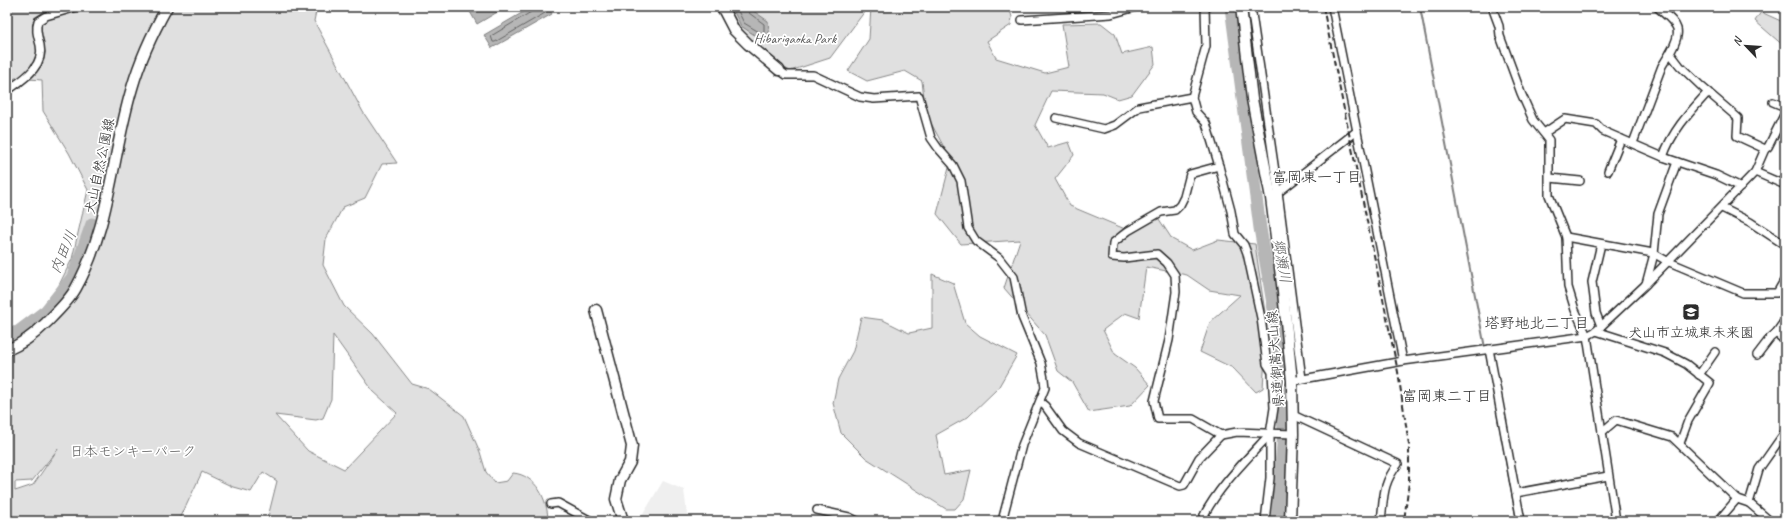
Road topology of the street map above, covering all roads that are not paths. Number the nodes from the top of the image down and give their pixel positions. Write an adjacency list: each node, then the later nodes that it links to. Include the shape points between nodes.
1 (77, 7): 14 (street, via 46,16 38,21 36,30 40,58 36,67)
2 (167, 7): 50 (main road, 犬山自然公園線, via 156,27 132,87 100,227 89,261 76,289 60,310 36,333)
3 (722, 7): 13 (main road, via 734,30)
4 (1136, 7): 11 (street, via 1110,14)
5 (1205, 7): 16 (street, via 1206,46)
6 (1241, 7): 35 (main road, 県道御嵩犬山線, via 1252,99)
7 (1251, 7): 35 (street)
8 (1332, 7): 21 (street)
9 (1492, 7): 22 (street, via 1521,93 1534,120)
10 (1657, 7): 12 (street, via 1677,28 1678,39)
11 (1022, 20)
12 (1670, 53): 15 (street); 24 (street, via 1662,66)
13 (779, 70): 57 (street, via 786,75 813,75 860,97 874,99 919,96 931,138 953,165 961,181 970,234 1003,263 1016,281 1022,317 1041,363 1045,388)
14 (7, 91)
15 (1708, 92): 25 (street, via 1738,118 1737,136); 26 (street, via 1680,123 1668,141)
16 (1192, 98): 20 (street, via 1139,106 1115,125 1104,129); 28 (street, via 1196,112 1206,123)
17 (1773, 102): 18 (street)
18 (1785, 107)
19 (1785, 114): 25 (street)
20 (1056, 118)
21 (1357, 131): 35 (street); 54 (street)
22 (1544, 133): 23 (street, via 1565,120 1596,124 1602,131); 31 (street, via 1549,140)
23 (1621, 139): 24 (street); 29 (street)
24 (1633, 143): 26 (street)
25 (1765, 149): 30 (street)
26 (1663, 157): 27 (street)
27 (1677, 162): 34 (street); 40 (street, via 1658,214)
28 (1219, 166): 61 (street, via 1232,211 1235,234 1244,245 1247,254 1261,318 1267,364 1272,372 1274,408); 63 (street, via 1190,174 1180,205 1175,210 1161,212 1128,231 1113,243 1112,257 1157,254 1167,262 1175,275 1176,292 1169,340 1154,401 1158,419 1193,419)
29 (1608, 171)
30 (1755, 172): 33 (street); 34 (street)
31 (1550, 178): 32 (street); 37 (street, via 1549,195)
32 (1580, 181)
33 (1785, 185)
34 (1741, 186): 36 (street)
35 (1274, 195): 56 (main road, 県道御嵩犬山線, via 1283,292)
36 (1722, 208): 39 (street, via 1750,222); 41 (street)
37 (1566, 237): 38 (street); 48 (street, via 1568,286)
38 (1601, 244): 40 (street); 46 (street, via 1592,282)
39 (1785, 245)
40 (1654, 254): 41 (street); 43 (street)
41 (1667, 261): 42 (street, via 1743,293 1777,293); 43 (street)
42 (1785, 279)
43 (1646, 284): 46 (street)
44 (596, 310): 72 (main road, via 632,446 630,462 620,480 616,499)
45 (1785, 320): 47 (street)
46 (1598, 329): 48 (street); 55 (street, via 1665,353 1686,364)
47 (1776, 333): 49 (street); 53 (street)
48 (1587, 336): 51 (street); 59 (street)
49 (1785, 342)
50 (7, 350)
51 (1485, 350): 54 (street); 66 (street)
52 (1715, 352): 55 (street)
53 (1757, 355)
54 (1403, 361): 56 (street)
55 (1699, 375): 64 (street, via 1710,383 1688,421)
56 (1297, 380): 58 (main road, 県道御嵩犬山線)
57 (1040, 402): 63 (street, via 1063,431 1079,443 1180,486 1184,485 1193,466); 74 (street, via 1022,445)
58 (1292, 415): 62 (main road, 県道御嵩犬山線); 78 (street, via 1398,464 1387,478)
59 (1602, 432): 64 (street, via 1616,420 1672,437); 65 (street)
60 (1785, 432): 68 (street, via 1759,469)
61 (1270, 434): 62 (street); 63 (street, via 1237,432); 75 (street, via 1234,472); 76 (street, via 1270,478)
62 (1291, 434): 77 (main road, 県道御嵩犬山線)
63 (1221, 435)
64 (1680, 443): 67 (street)
65 (1608, 476): 66 (street); 80 (street)
66 (1516, 493): 79 (street)
67 (1737, 499): 68 (street); 81 (street)
68 (1749, 503): 82 (street)
69 (551, 504): 71 (street, via 558,504)
70 (816, 510): 73 (street)
71 (591, 521)
72 (622, 521)
73 (857, 521)
74 (1002, 521)
75 (1201, 521)
76 (1265, 521)
77 (1290, 521)
78 (1381, 521)
79 (1522, 521)
80 (1616, 521)
81 (1718, 521)
82 (1770, 521)

